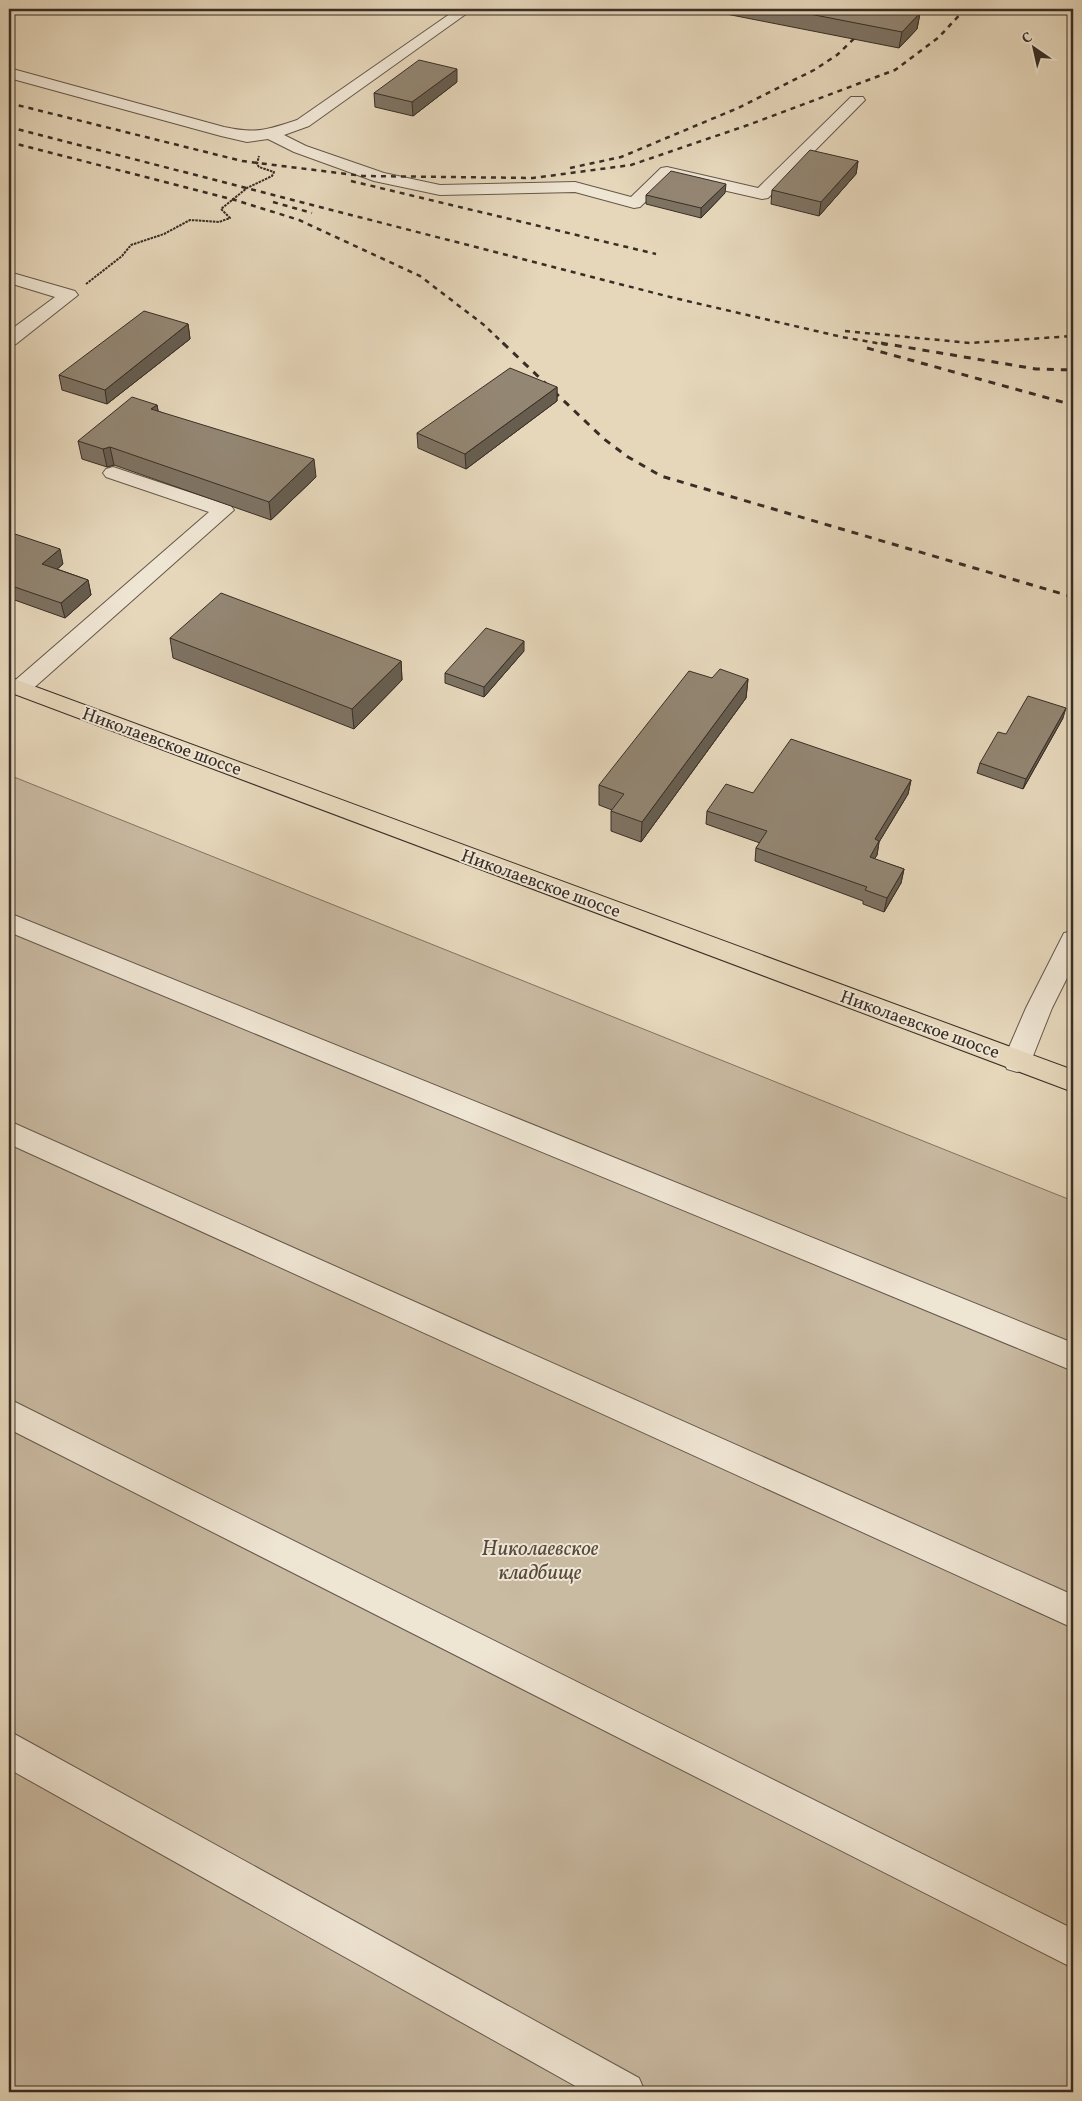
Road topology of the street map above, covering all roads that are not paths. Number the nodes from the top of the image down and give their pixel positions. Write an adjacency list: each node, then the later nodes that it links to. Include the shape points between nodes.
1 (466, 9): 4 (street, via 303,123)
2 (9, 73): 4 (street, via 247,137)
3 (857, 100): 4 (street, via 762,194 667,172 634,203 575,187 440,190 372,174 300,149)
4 (270, 134)
5 (9, 278): 6 (street, via 69,295)
6 (9, 340)
7 (113, 474): 8 (street, via 224,510)
8 (14, 686): 11 (main road, Николаевское шоссе)
9 (9, 922): 14 (street)
10 (1073, 940): 11 (street)
11 (1017, 1061): 12 (main road, Николаевское шоссе)
12 (1073, 1081)
13 (9, 1132): 16 (street)
14 (1073, 1358)
15 (9, 1413): 18 (street)
16 (1073, 1612)
17 (9, 1749): 19 (street)
18 (1073, 1949)
19 (625, 2092)

